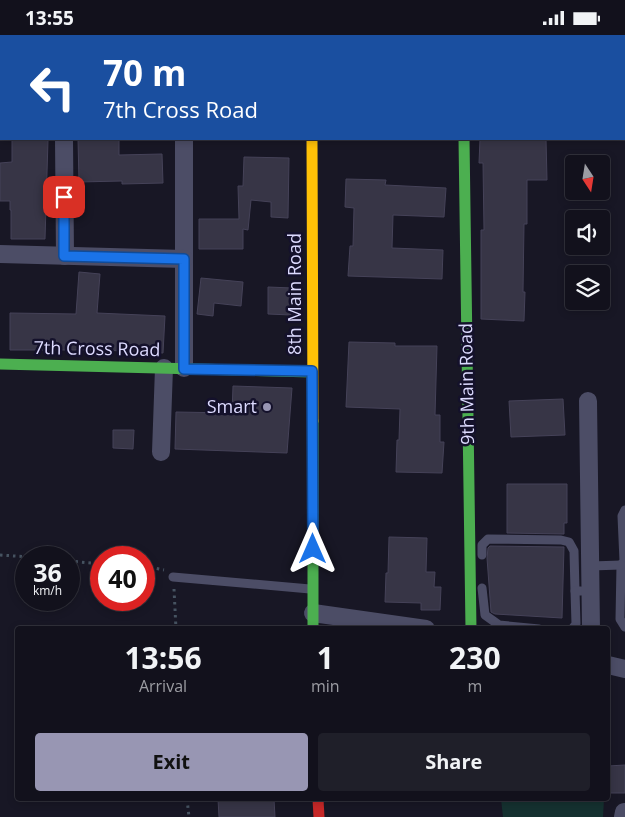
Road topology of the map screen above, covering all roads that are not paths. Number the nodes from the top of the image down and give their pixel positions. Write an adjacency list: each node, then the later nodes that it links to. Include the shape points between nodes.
1 (64, 140): 6 (street)
2 (184, 140): 7 (street)
3 (312, 140): 11 (street, 8th Main Road)
4 (464, 140): 19 (street, 9th Main Road)
5 (0, 254): 6 (street)
6 (64, 256): 7 (street)
7 (184, 259): 10 (street)
8 (0, 364): 9 (street, 7th Cross Road)
9 (164, 368): 10 (street, 7th Cross Road); 13 (street)
10 (184, 369): 11 (street, 7th Cross Road)
11 (312, 371): 20 (street, 8th Main Road)
12 (588, 401): 17 (street)
13 (161, 452)
14 (625, 510): 16 (lane, via 622,516 624,561)
15 (482, 562): 21 (lane, via 482,545 488,539 569,542)
16 (621, 565): 17 (lane); 28 (lane, via 620,619)
17 (591, 566): 21 (street)
18 (173, 577): 20 (lane)
19 (478, 585): 24 (street, 9th Main Road); 25 (lane, via 484,615 495,624)
20 (313, 589): 22 (street, 8th Main Road)
21 (583, 591): 26 (lane); 27 (street)
22 (313, 621): 23 (street)
23 (384, 626)
24 (471, 626)
25 (513, 626)
26 (574, 626)
27 (591, 626)
28 (625, 627)
29 (610, 665): 30 (street)
30 (625, 669)
31 (318, 801): 32 (street)
32 (318, 817)

